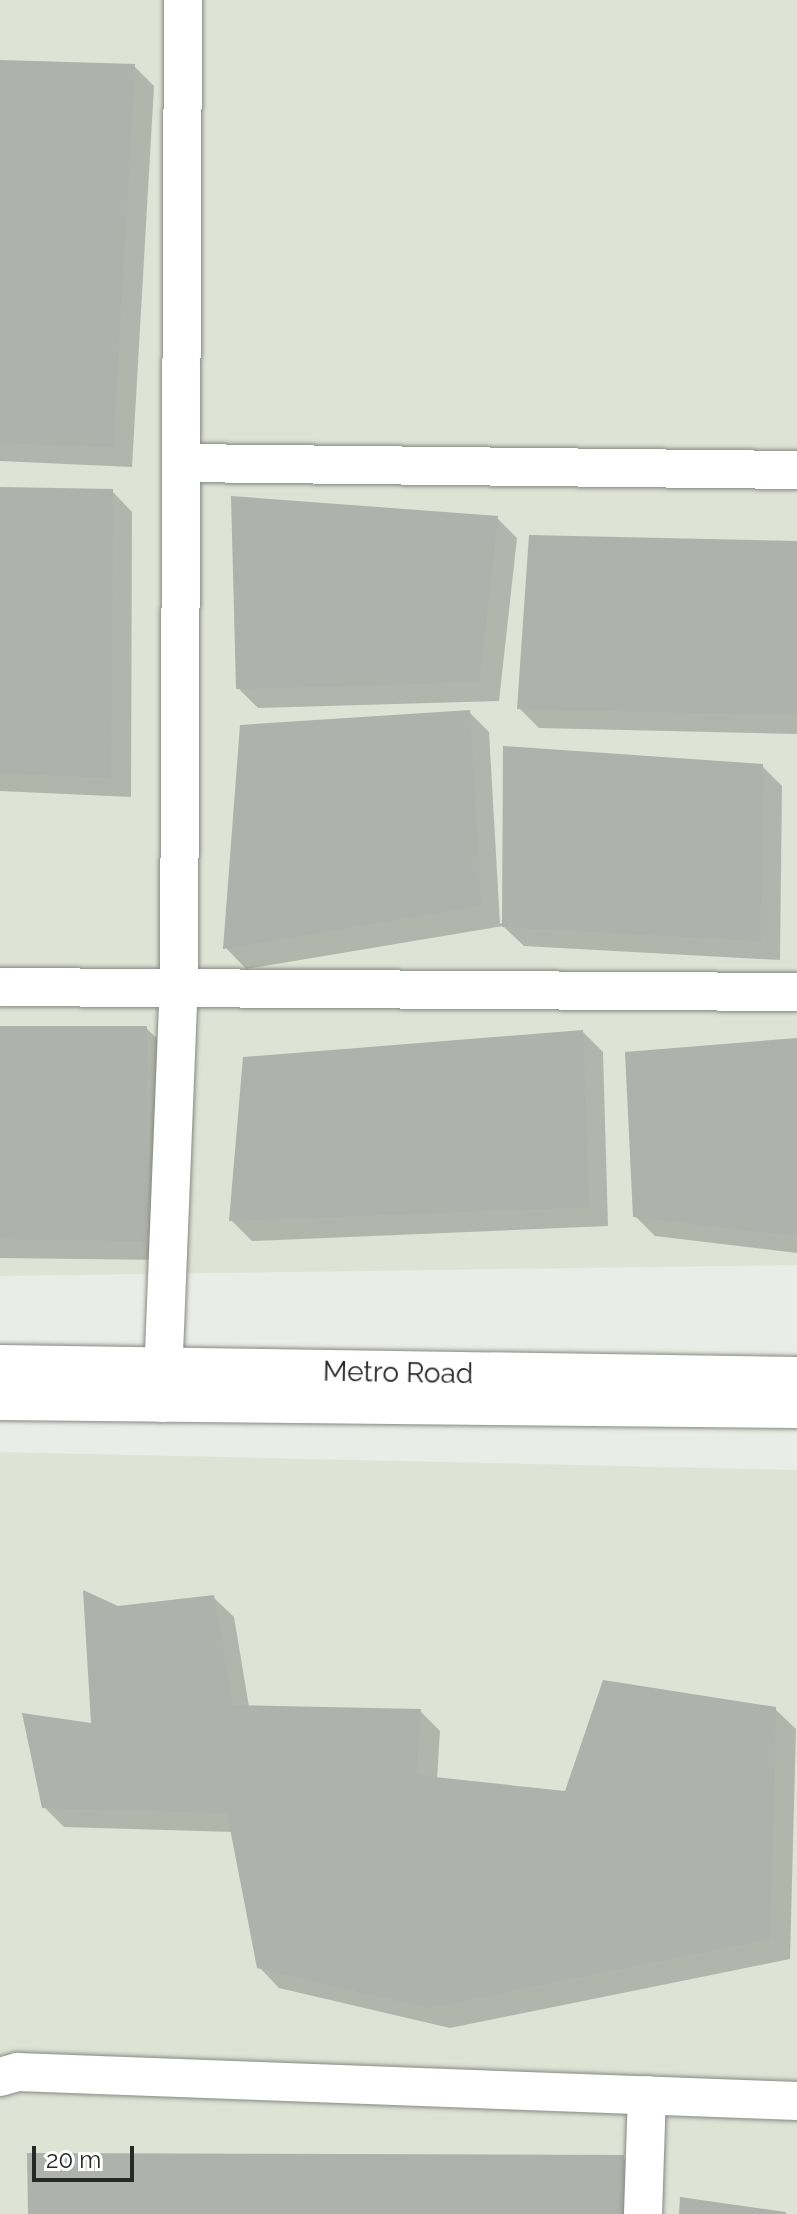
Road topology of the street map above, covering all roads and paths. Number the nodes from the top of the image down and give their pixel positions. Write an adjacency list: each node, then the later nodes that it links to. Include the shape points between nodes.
1 (183, 0): 2 (street)
2 (181, 463): 3 (street); 4 (street)
3 (797, 470)
4 (179, 986): 5 (street); 6 (street); 9 (street)
5 (0, 987)
6 (797, 992)
7 (0, 1364): 9 (street, Metro Road)
8 (797, 1376): 9 (street, Metro Road)
9 (163, 1385): 10 (street, Metro Road); 11 (street, Metro Road)
10 (0, 1401)
11 (797, 1409)
12 (0, 2077): 13 (street, via 18,2072)
13 (647, 2095): 14 (street); 15 (street)
14 (797, 2101)
15 (643, 2214)

